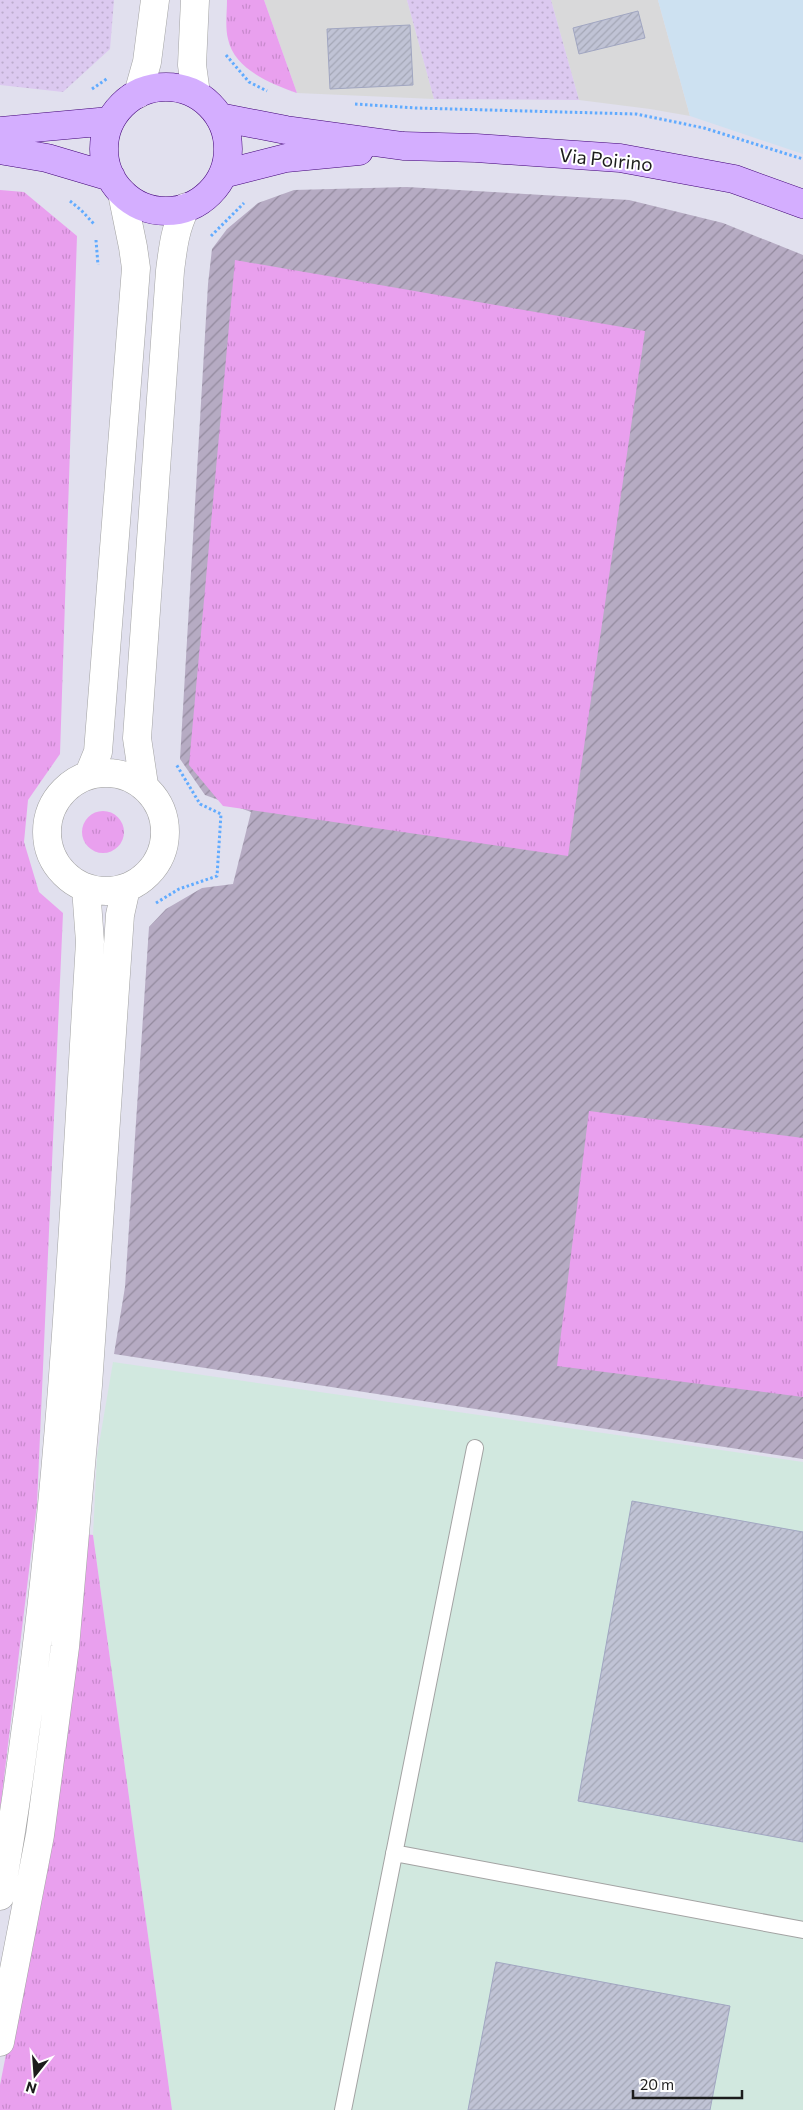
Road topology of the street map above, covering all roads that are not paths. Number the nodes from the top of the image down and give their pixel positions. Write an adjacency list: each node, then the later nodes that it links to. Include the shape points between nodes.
1 (155, 0): 3 (street, via 154,24)
2 (195, 0): 4 (street, via 192,65)
3 (138, 94): 4 (main road, via 157,88 177,88); 6 (main road, via 122,105)
4 (196, 94): 5 (main road)
5 (220, 118): 8 (main road, Via Poirino); 10 (main road, via 228,155)
6 (110, 121): 7 (main road); 11 (main road, via 104,140 104,159)
7 (0, 131)
8 (403, 146): 10 (main road, Via Poirino, via 286,158); 12 (main road, Via Poirino, via 620,158 734,178)
9 (0, 150): 11 (main road, via 47,158)
10 (223, 174): 13 (main road, via 202,200)
11 (116, 185): 13 (main road, via 136,203 152,210); 14 (street, via 136,268 98,752)
12 (803, 204)
13 (186, 207): 15 (street, via 177,224 170,271 137,738)
14 (89, 774): 15 (street, via 108,772 127,776); 16 (street, via 72,782 58,795 46,830 48,848 56,865 69,879)
15 (144, 785): 17 (street, via 164,816 166,836 154,868 142,880)
16 (86, 888): 17 (street, via 106,891); 20 (street, via 90,942 58,1455 40,1632)
17 (126, 888): 22 (street, via 120,915 88,1385 65,1647 40,1835)
18 (475, 1448): 19 (lane)
19 (394, 1853): 21 (lane); 23 (lane)
20 (0, 1896)
21 (803, 1930)
22 (0, 2042)
23 (342, 2110)

